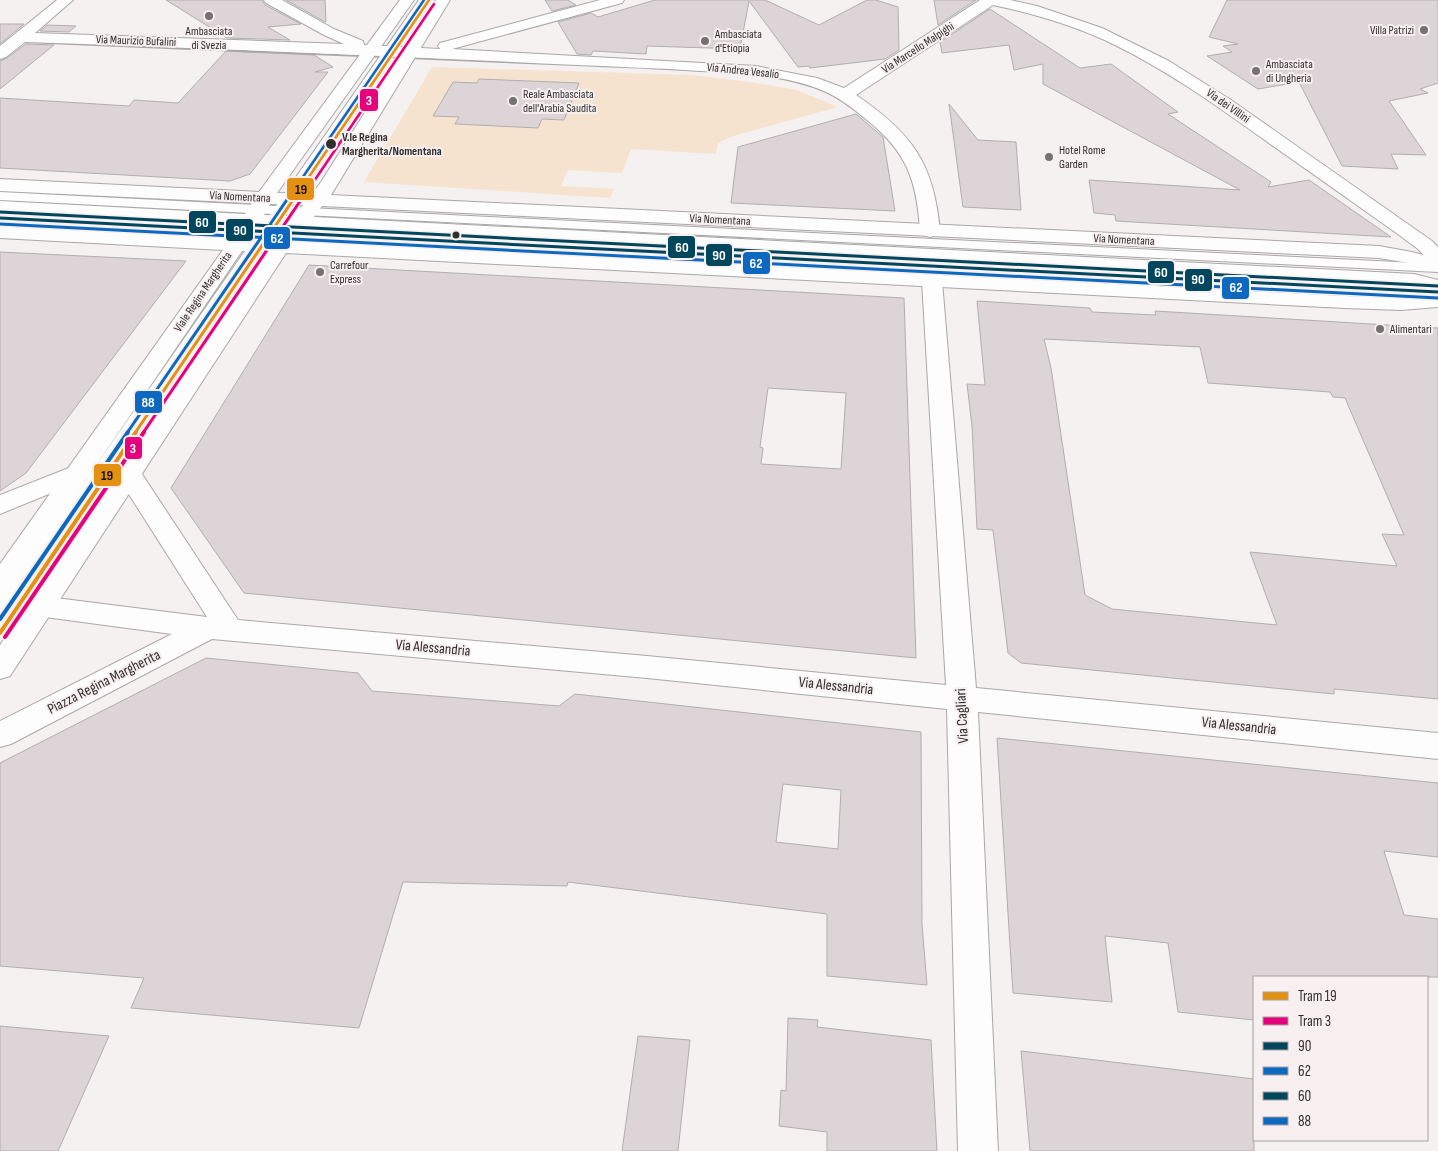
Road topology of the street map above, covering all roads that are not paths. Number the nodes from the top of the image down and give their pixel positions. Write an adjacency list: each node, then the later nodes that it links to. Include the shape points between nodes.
1 (66, 0): 9 (street)
2 (271, 0): 8 (street)
3 (407, 0): 12 (street, Viale Regina Margherita)
4 (424, 0): 13 (lane, Viale Regina Margherita)
5 (443, 0): 14 (street, Viale Regina Margherita)
6 (617, 0): 11 (street)
7 (991, 0): 16 (street, Via Marcello Malpighi); 24 (street, Via dei Villini, via 1091,29 1176,72 1402,228)
8 (329, 32): 10 (street); 12 (street)
9 (22, 37): 10 (street, Via Maurizio Bufalini); 15 (street)
10 (310, 47): 12 (street, Via Maurizio Bufalini)
11 (470, 48): 14 (street, Via Andrea Vesalio); 16 (street, Via Andrea Vesalio, via 742,70 801,79)
12 (372, 50): 13 (street, Via Maurizio Bufalini); 21 (street, Viale Regina Margherita)
13 (390, 51): 14 (street, Via Andrea Vesalio); 21 (lane, Viale Regina Margherita)
14 (410, 52): 21 (street, Viale Regina Margherita, via 329,185)
15 (0, 54)
16 (846, 95): 22 (street, Via Andrea Vesalio, via 896,136 916,163 923,184)
17 (0, 184): 21 (street, Via Nomentana)
18 (0, 196): 21 (lane, Via Nomentana)
19 (0, 207): 21 (street, Via Nomentana)
20 (0, 218): 21 (lane, Via Nomentana)
21 (274, 222): 22 (street, Via Nomentana); 23 (street, Via Nomentana); 25 (lane, Via Nomentana); 26 (street, Via Nomentana); 27 (street, Via Nomentana); 29 (lane, Via Nomentana); 31 (street, Viale Regina Margherita); 32 (street, Viale Regina Margherita); 34 (lane, Viale Regina Margherita)
22 (930, 231): 25 (street, Via Nomentana, via 1379,252 1412,258)
23 (0, 232)
24 (1438, 259)
25 (1438, 269): 26 (street, Via Nomentana)
26 (1414, 280): 28 (street, Via Nomentana)
27 (932, 281): 30 (street, Via Nomentana, via 1354,303); 38 (street, Via Cagliari)
28 (1438, 287)
29 (1438, 292)
30 (1438, 301)
31 (79, 472): 33 (street); 34 (street, Viale Regina Margherita)
32 (129, 474): 35 (street, Viale Regina Margherita); 36 (street)
33 (0, 505)
34 (3, 602): 35 (street)
35 (41, 606): 36 (street); 37 (street, Viale Regina Margherita)
36 (224, 629): 38 (street, Via Alessandria); 39 (street, Piazza Regina Margherita)
37 (0, 668)
38 (962, 698): 40 (street, Via Alessandria); 41 (street, Via Cagliari)
39 (0, 735)
40 (1438, 746)
41 (978, 1151)

